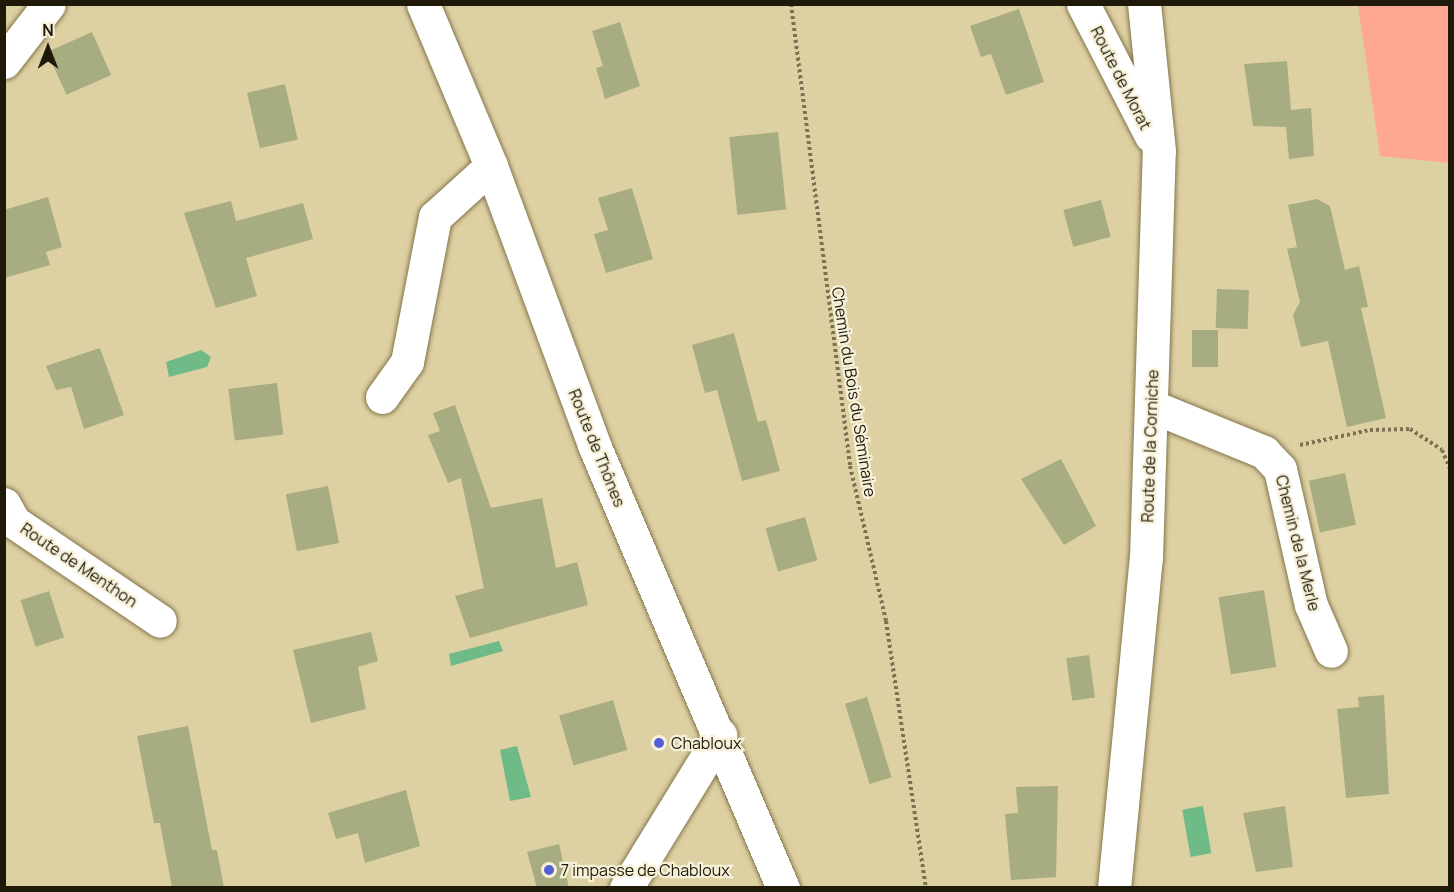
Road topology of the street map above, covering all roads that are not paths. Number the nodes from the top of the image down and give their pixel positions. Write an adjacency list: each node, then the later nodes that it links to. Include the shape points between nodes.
1 (49, 4): 5 (street)
2 (423, 4): 7 (street, Route de Thônes)
3 (1083, 4): 6 (street, Route de Morat)
4 (1144, 4): 6 (street, Route de la Corniche)
5 (4, 62)
6 (1159, 151): 9 (street, Route de la Corniche)
7 (491, 166): 8 (street, via 435,217 407,362); 13 (street, Route de Thônes, via 594,445)
8 (382, 397)
9 (1151, 406): 12 (street, Chemin de la Merle, via 1264,453 1280,469 1311,605); 16 (street, Route de la Corniche, via 1146,558)
10 (4, 504): 11 (street, Route de Menthon, via 14,522)
11 (160, 621)
12 (1331, 651)
13 (720, 735): 14 (street); 15 (street, Route de Thônes)
14 (626, 888)
15 (783, 888)
16 (1114, 888)

